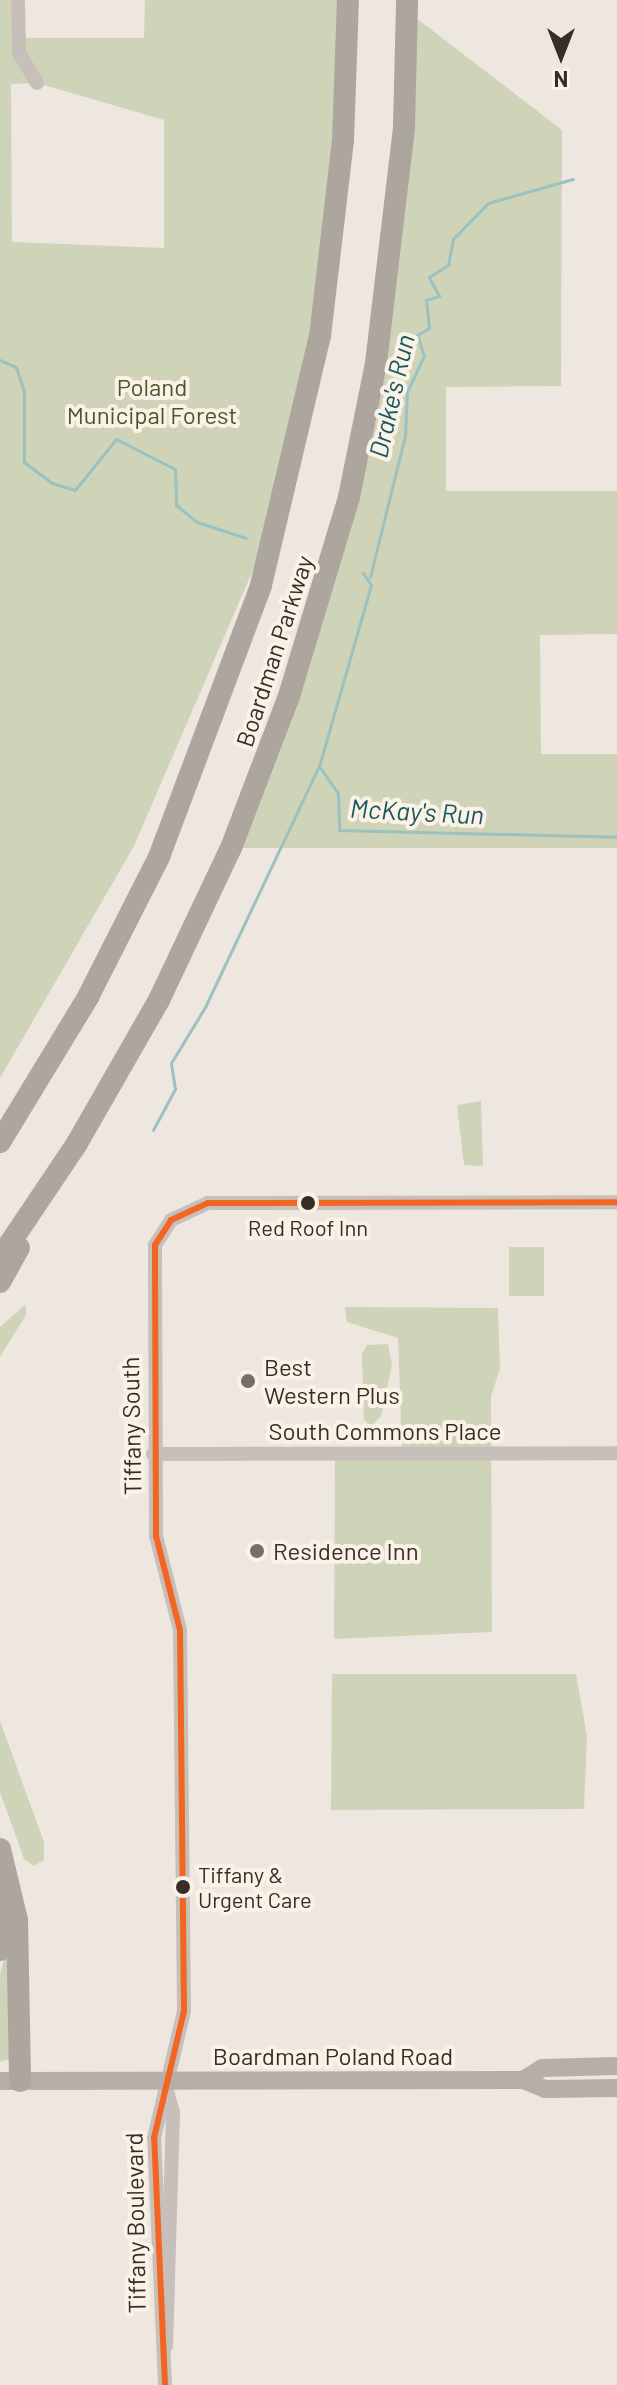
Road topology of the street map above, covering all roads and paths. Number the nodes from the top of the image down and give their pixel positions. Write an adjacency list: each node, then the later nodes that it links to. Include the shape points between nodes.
1 (18, 0): 4 (street, via 19,53)
2 (348, 0): 5 (highway, Boardman Parkway, via 343,141 326,295 307,407 261,585 159,857 88,997)
3 (407, 0): 6 (highway, Boardman Parkway, via 391,265 339,536 231,848 159,1000)
4 (37, 83)
5 (0, 1142)
6 (76, 1145): 8 (highway, Boardman Parkway); 9 (highway)
7 (617, 1202): 11 (street, Tiffany South, via 215,1203 181,1213 152,1255)
8 (0, 1258)
9 (0, 1282)
10 (617, 1453): 11 (street, South Commons Place)
11 (153, 1454): 16 (street, Tiffany South, via 156,1536 180,1639 184,2011)
12 (0, 1849): 18 (highway, via 17,1920)
13 (0, 1907): 14 (highway)
14 (0, 1950)
15 (617, 2066): 17 (main road, Boardman Poland Road, via 542,2068)
16 (164, 2080): 17 (main road, Boardman Poland Road); 18 (main road, Boardman Poland Road); 20 (street, Tiffany Boulevard, via 154,2138)
17 (523, 2080): 19 (main road, Boardman Poland Road, via 545,2089)
18 (10, 2081)
19 (617, 2088)
20 (165, 2385)

